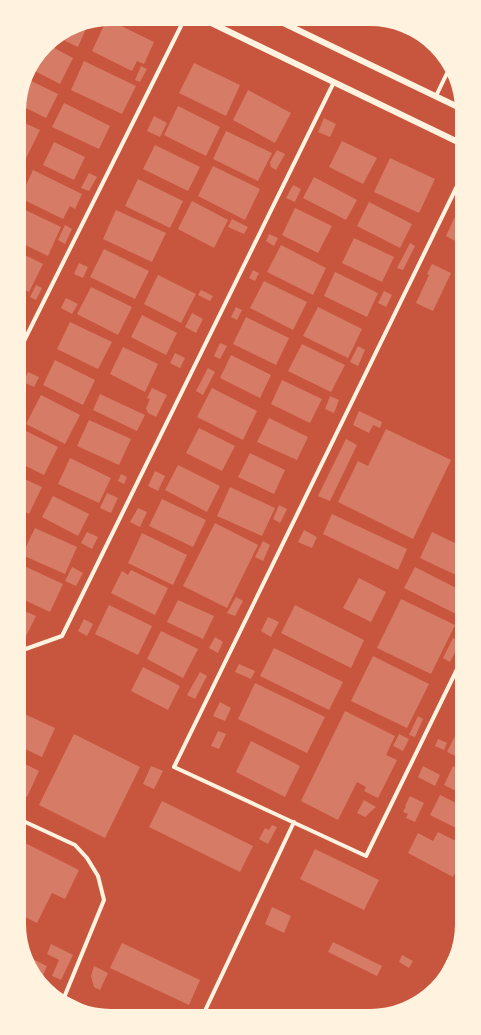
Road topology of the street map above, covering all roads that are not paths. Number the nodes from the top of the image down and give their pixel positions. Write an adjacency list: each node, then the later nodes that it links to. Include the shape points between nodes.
1 (182, 25): 10 (street)
2 (215, 25): 5 (street)
3 (288, 25): 6 (street)
4 (447, 74): 6 (street)
5 (334, 82): 8 (street); 11 (street, via 62,636)
6 (436, 96): 7 (street)
7 (456, 106)
8 (456, 141)
9 (456, 188): 14 (street, via 174,767)
10 (25, 339)
11 (25, 649)
12 (456, 670): 14 (street, via 366,856)
13 (25, 822): 15 (street, via 75,845 98,876 104,900)
14 (294, 822): 16 (street)
15 (65, 996)
16 (205, 1010)

